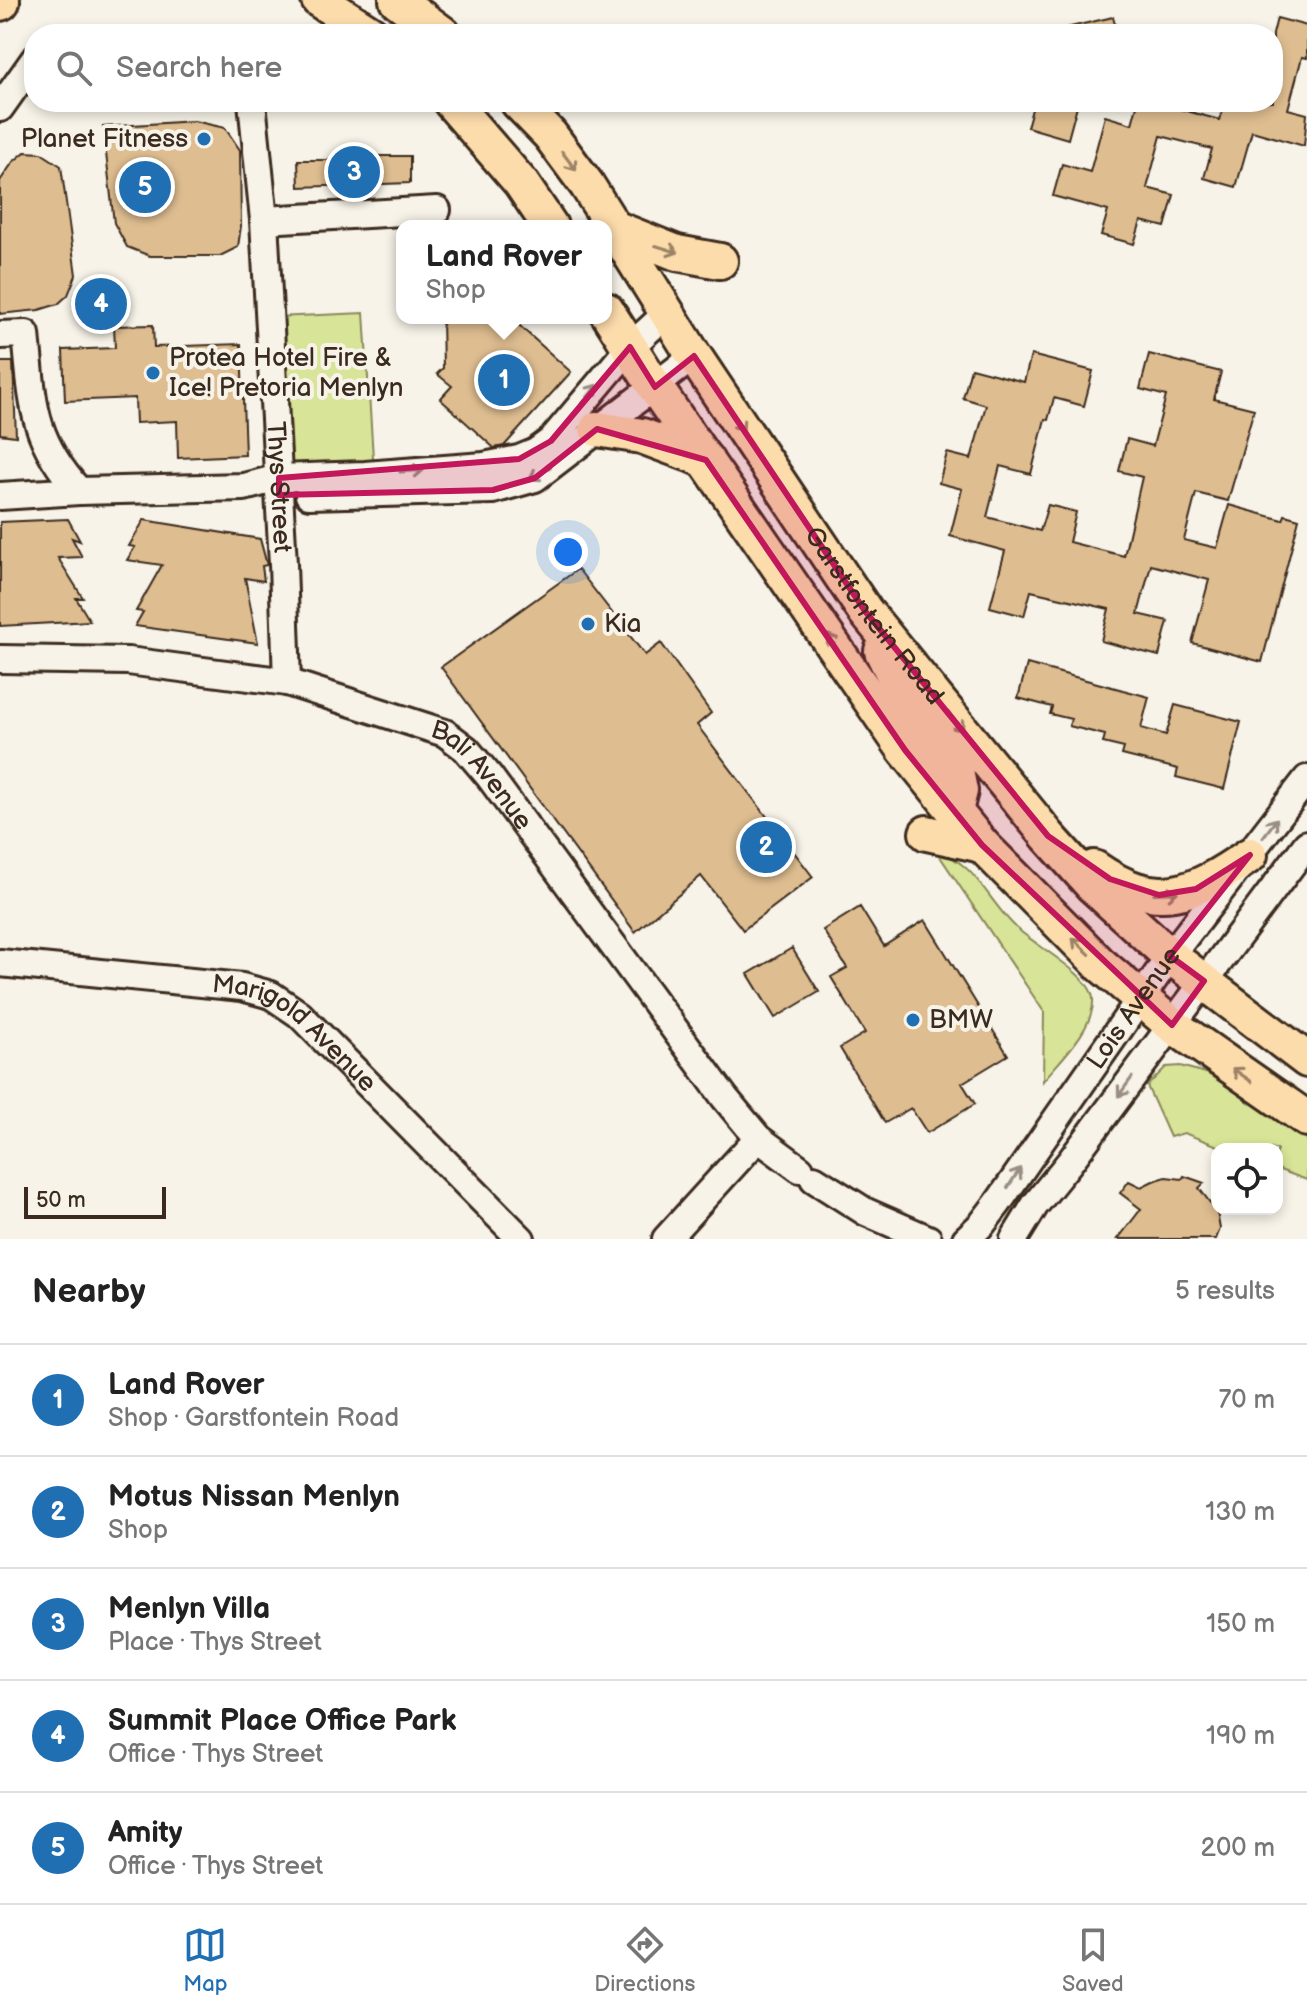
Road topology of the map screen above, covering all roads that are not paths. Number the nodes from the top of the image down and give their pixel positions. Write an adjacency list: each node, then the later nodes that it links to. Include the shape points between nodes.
1 (319, 0): 3 (main road)
2 (397, 0): 4 (main road)
3 (356, 24)
4 (429, 24)
5 (24, 74): 6 (street)
6 (0, 108)
7 (253, 112): 11 (street, Thys Street)
8 (460, 112): 12 (main road)
9 (528, 112): 13 (main road, Garstfontein Road, one-way to 13)
10 (437, 210): 11 (street)
11 (264, 220): 25 (street, Thys Street)
12 (546, 220)
13 (611, 220)
14 (612, 222): 15 (main road, Garstfontein Road, one-way to 15)
15 (617, 229): 16 (main road, one-way to 16, via 677,253); 17 (main road, Garstfontein Road)
16 (720, 261)
17 (667, 313): 20 (street); 21 (main road, Garstfontein Road)
18 (612, 319): 20 (main road, Garstfontein Road)
19 (0, 335): 26 (street, via 26,334 44,442)
20 (630, 347): 22 (main road, Garstfontein Road); 25 (street, one-way to 20, via 519,459 551,441)
21 (694, 356): 22 (street); 28 (main road, Garstfontein Road, one-way to 28)
22 (655, 387): 23 (street); 24 (main road, Garstfontein Road)
23 (597, 429): 24 (main road, via 642,436); 25 (street, one-way to 25, via 535,478 493,490)
24 (706, 460): 32 (main road, Garstfontein Road, one-way to 24, via 905,750)
25 (279, 487): 26 (street); 30 (street, Thys Street)
26 (79, 491): 27 (street)
27 (0, 496)
28 (865, 611): 32 (main road, via 903,696 956,771 960,791); 34 (main road, Garstfontein Road, one-way to 34)
29 (0, 659): 30 (street, Bali Avenue, via 128,661)
30 (287, 682): 45 (street, Bali Avenue, via 428,726 466,749)
31 (1307, 779): 37 (street, Lois Avenue, one-way to 31)
32 (955, 811): 36 (main road, Garstfontein Road)
33 (927, 833): 36 (main road)
34 (1048, 836): 37 (main road, one-way to 37, via 1110,879 1159,895 1196,889); 38 (main road, Garstfontein Road, via 1093,886)
35 (1307, 844): 40 (street, Lois Avenue)
36 (982, 845): 41 (main road, Garstfontein Road, one-way to 36)
37 (1250, 855): 38 (street, Lois Avenue)
38 (1170, 956): 40 (main road, Garstfontein Road); 41 (street, Lois Avenue)
39 (0, 963): 47 (street, Marigold Avenue, via 242,987 281,1000)
40 (1204, 981): 42 (street, Lois Avenue); 43 (main road, Garstfontein Road)
41 (1140, 997): 42 (main road, Garstfontein Road); 51 (street, Lois Avenue, one-way to 41, via 998,1203)
42 (1172, 1025): 44 (main road, Garstfontein Road, one-way to 42); 52 (street, Lois Avenue, one-way to 52)
43 (1307, 1060)
44 (1307, 1119)
45 (758, 1138): 46 (street, Bali Avenue); 48 (street)
46 (866, 1212): 49 (street, Bali Avenue); 50 (street, Bali Avenue)
47 (521, 1239)
48 (666, 1239)
49 (896, 1239)
50 (928, 1239)
51 (966, 1239)
52 (1014, 1239)

